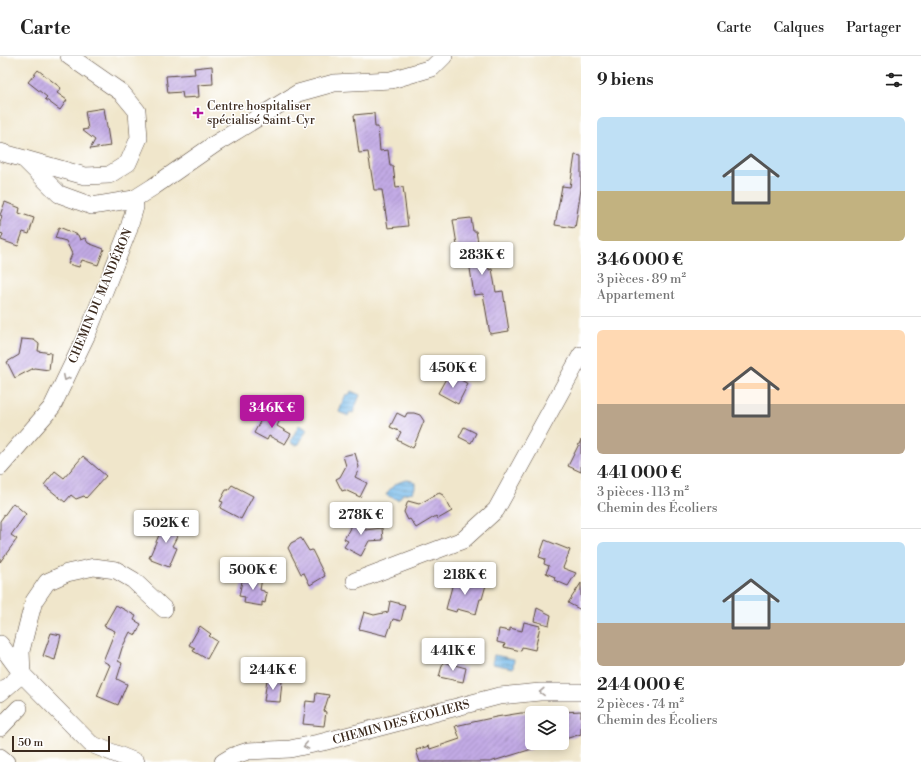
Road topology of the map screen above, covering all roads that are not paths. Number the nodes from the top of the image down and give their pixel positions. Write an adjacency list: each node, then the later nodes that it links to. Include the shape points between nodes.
1 (69, 56): 4 (street, via 122,93 137,111 139,138 136,145 128,163 109,176 85,176)
2 (444, 56): 5 (street, via 432,68 391,80 334,83 298,93 215,144)
3 (0, 152): 4 (street)
4 (24, 159): 5 (street, via 59,194 92,206)
5 (134, 199): 7 (street, CHEMIN DU MANDÉRON, one-way to 7, via 135,207 128,231 88,332 52,407)
6 (581, 355): 8 (street, via 496,510 463,540)
7 (0, 467)
8 (355, 581)
9 (164, 609): 11 (street, via 133,580 116,570 94,567 67,573 47,582 34,600 21,651)
10 (0, 644): 11 (street)
11 (22, 674): 13 (street); 19 (street, via 91,744)
12 (581, 692): 16 (street, CHEMIN DES ÉCOLIERS, one-way to 16, via 499,696)
13 (0, 693)
14 (20, 708): 15 (street)
15 (0, 728)
16 (263, 756): 20 (street, CHEMIN DES ÉCOLIERS, via 248,751)
17 (0, 757): 18 (street)
18 (6, 762)
19 (136, 762)
20 (223, 762)

